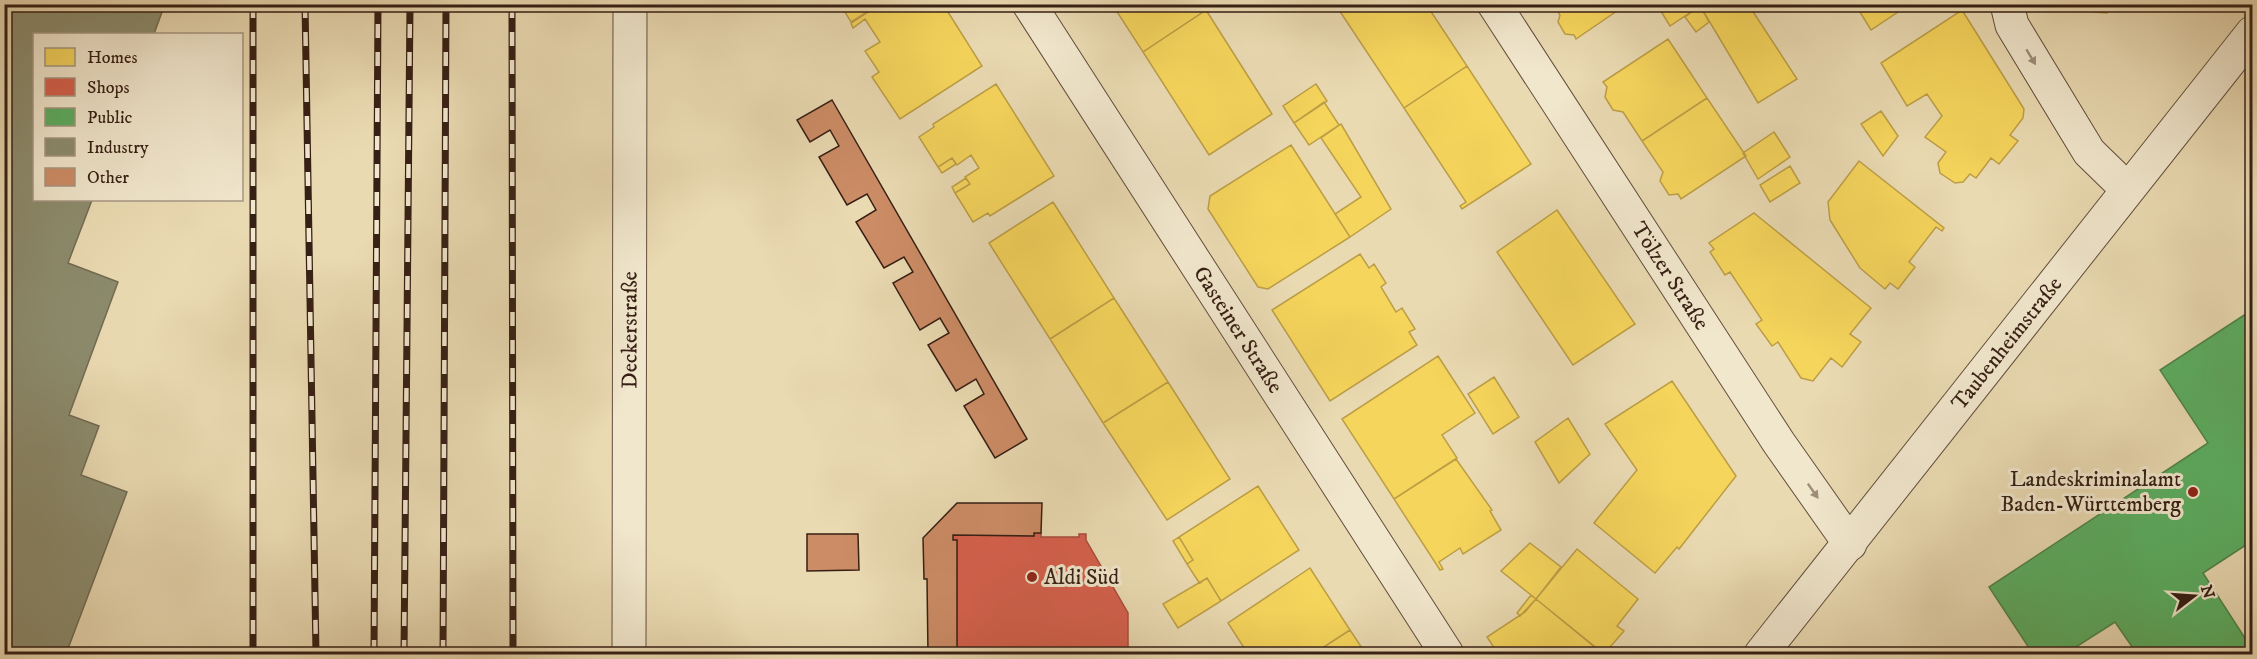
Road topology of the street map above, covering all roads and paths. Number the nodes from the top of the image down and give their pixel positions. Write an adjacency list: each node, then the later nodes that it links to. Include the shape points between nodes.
1 (630, 4): 8 (street, Deckerstraße)
2 (1029, 4): 9 (street, Gasteiner Straße)
3 (1494, 4): 7 (street, Tölzer Straße, one-way to 7, via 1779,443)
4 (2007, 4): 6 (street, one-way to 6, via 2012,25 2089,152)
5 (2253, 33): 6 (street, Taubenheimstraße)
6 (2127, 189): 7 (street, Taubenheimstraße)
7 (1850, 544): 10 (street, Taubenheimstraße)
8 (629, 654)
9 (1447, 654)
10 (1761, 654)

